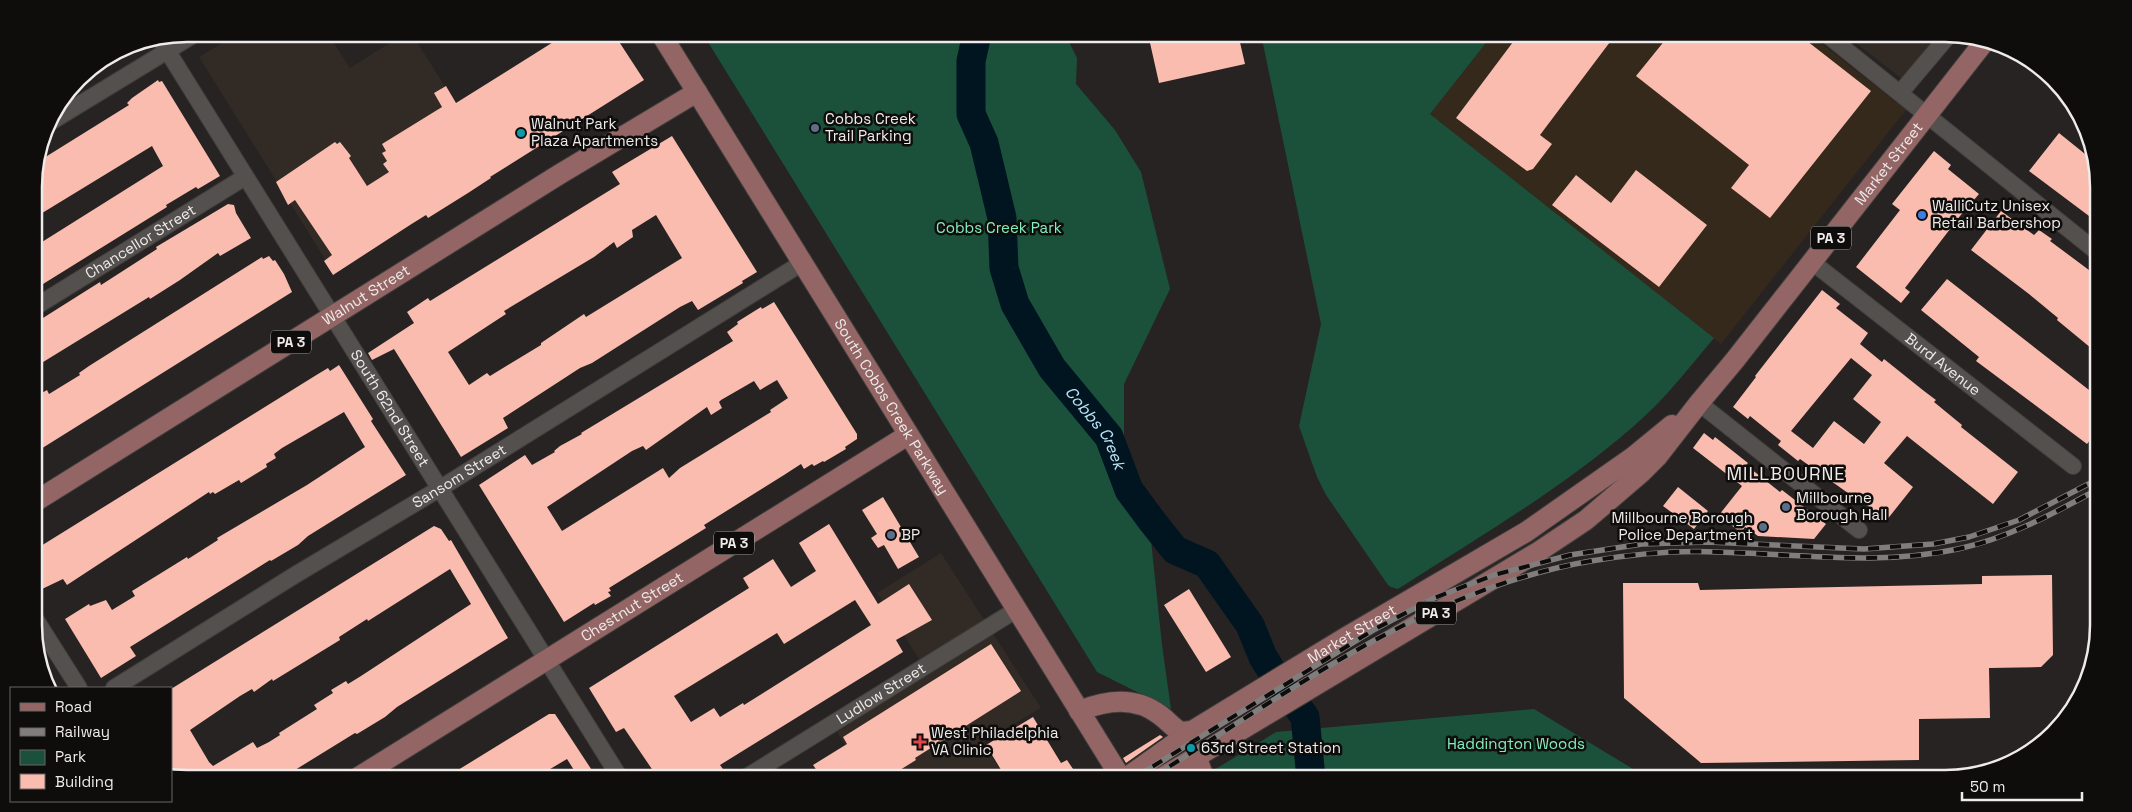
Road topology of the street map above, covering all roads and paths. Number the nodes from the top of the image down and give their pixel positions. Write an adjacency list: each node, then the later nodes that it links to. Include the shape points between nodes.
1 (666, 42): 6 (main road, South Cobbs Creek Parkway)
2 (1836, 42): 7 (street)
3 (1943, 42): 7 (street)
4 (164, 45): 8 (street); 10 (street, South 62nd Street)
5 (1980, 47): 9 (main road, Market Street / PA 3)
6 (697, 92): 13 (main road, South Cobbs Creek Parkway); 15 (main road, Walnut Street / PA 3)
7 (1900, 93): 9 (street)
8 (63, 113)
9 (1927, 115): 11 (street); 12 (main road, Market Street / PA 3)
10 (245, 177): 14 (street, Chancellor Street); 15 (street, South 62nd Street)
11 (2090, 246)
12 (1812, 262): 16 (main road, Market Street / PA 3); 18 (street, Burd Avenue)
13 (802, 263): 17 (main road, South Cobbs Creek Parkway); 19 (street, Sansom Street)
14 (43, 303)
15 (332, 317): 19 (street, South 62nd Street); 20 (main road, Walnut Street / PA 3)
16 (1698, 403): 21 (street); 28 (main road, Market Street / PA 3, via 1633,456 1526,532); 29 (main road, Market Street / PA 3, via 1657,457 1586,520)
17 (908, 435): 22 (main road, South Cobbs Creek Parkway); 24 (main road, Chestnut Street / PA 3)
18 (2073, 466)
19 (440, 489): 24 (street, South 62nd Street); 26 (street, Sansom Street)
20 (42, 497)
21 (1859, 530)
22 (1016, 610): 27 (main road, South Cobbs Creek Parkway); 36 (street, Ludlow Street)
23 (43, 631): 25 (street)
24 (546, 660): 34 (main road, Chestnut Street / PA 3); 35 (street, South 62nd Street)
25 (78, 687)
26 (116, 687)
27 (1079, 711): 28 (main road, via 1106,702 1126,701 1150,708 1181,732); 30 (main road, South Cobbs Creek Parkway)
28 (1192, 731): 31 (main road, Market Street)
29 (1197, 758): 32 (main road, Market Street / PA 3); 33 (main road)
30 (1116, 769)
31 (1138, 769)
32 (1176, 769)
33 (1201, 769)
34 (370, 770)
35 (615, 770)
36 (758, 770)

